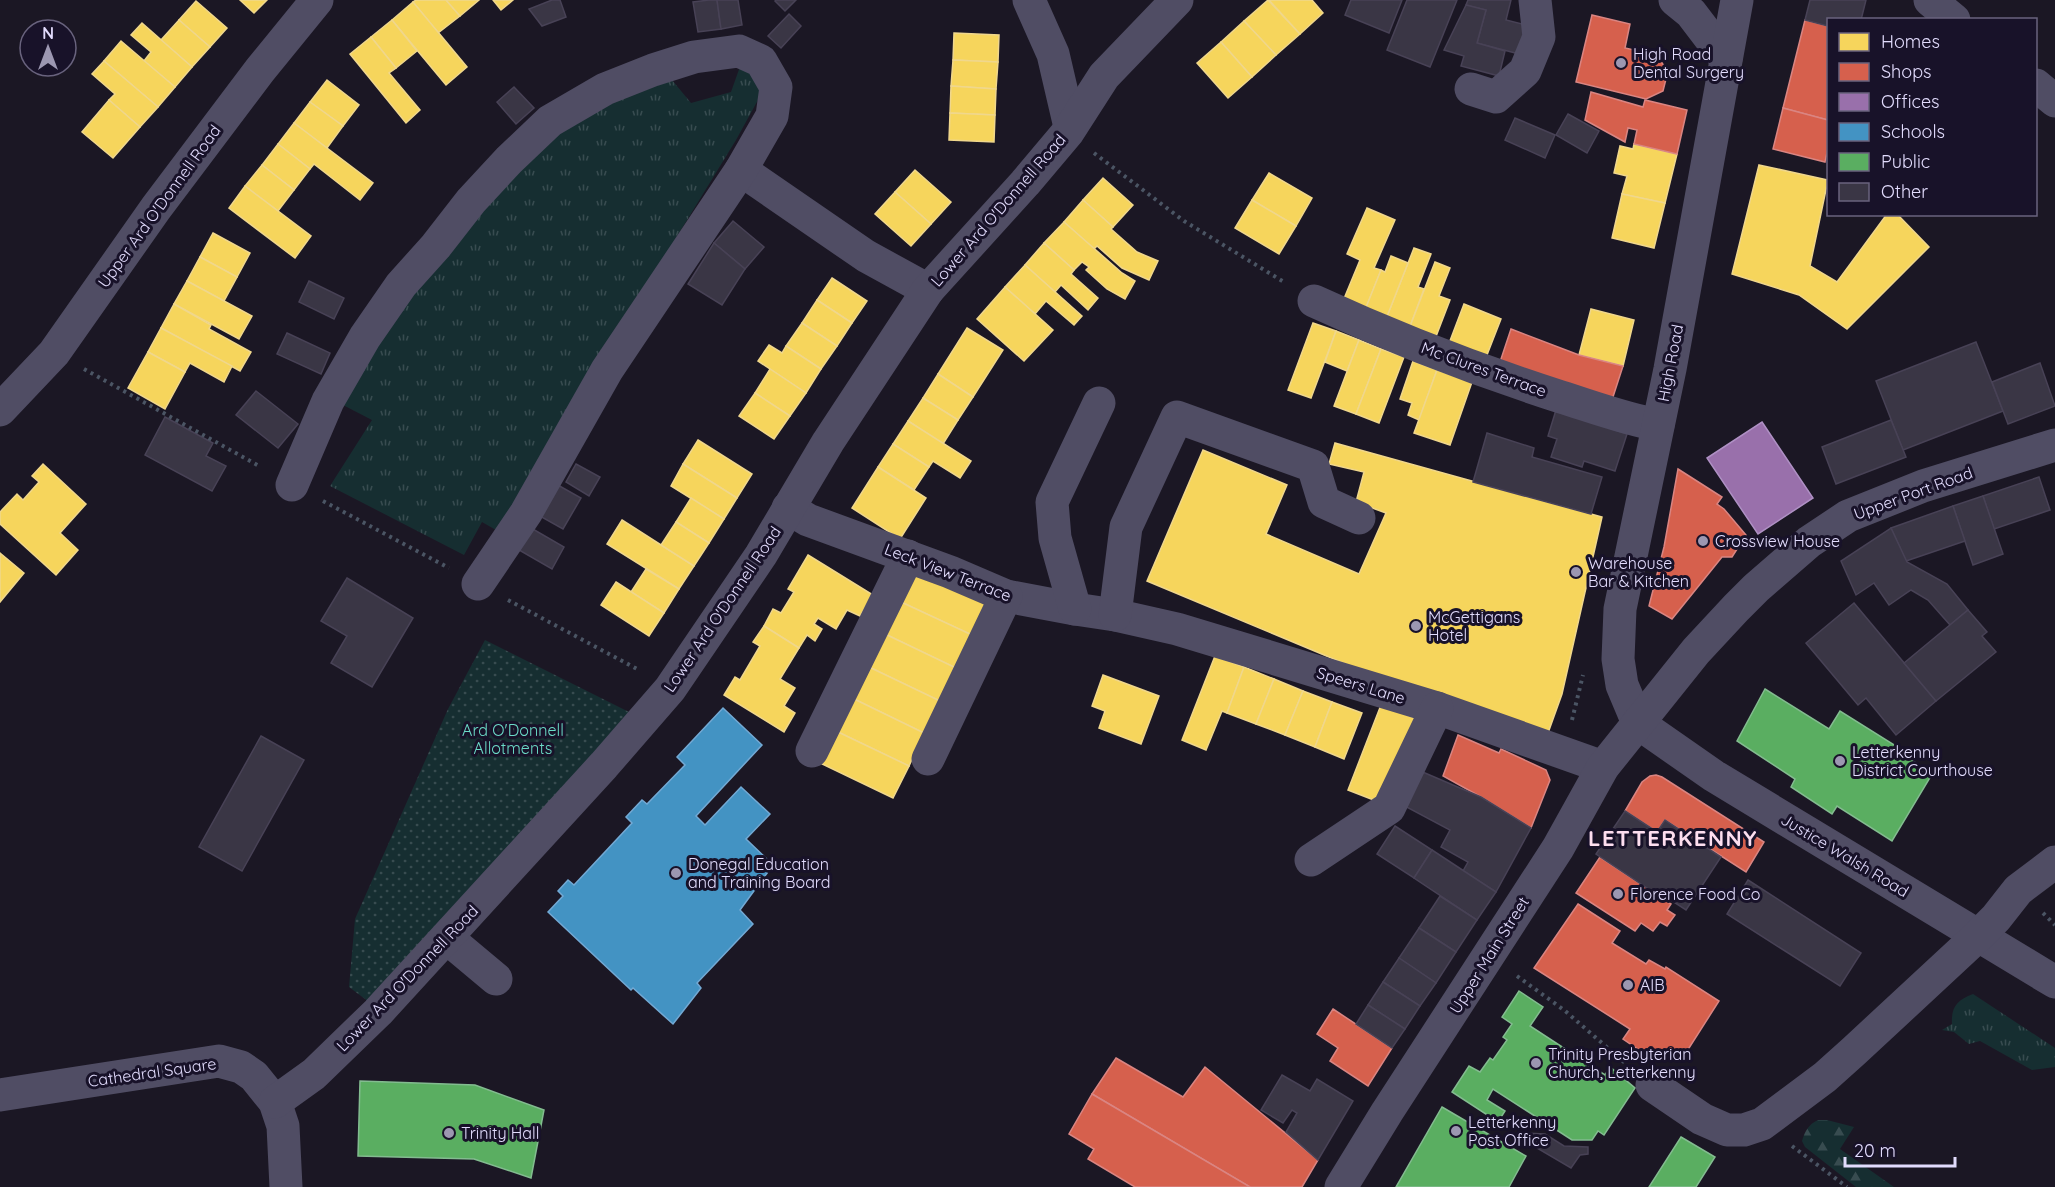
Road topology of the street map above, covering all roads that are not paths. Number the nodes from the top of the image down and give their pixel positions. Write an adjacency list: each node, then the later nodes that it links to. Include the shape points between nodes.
1 (317, 0): 18 (street, Upper Ard O'Donnell Road, via 156,208 54,353)
2 (1029, 0): 13 (street, via 1053,54)
3 (1177, 0): 13 (street, Lower Ard O'Donnell Road, via 1104,76)
4 (1535, 0): 11 (street, via 1539,37 1525,71 1496,97)
5 (1675, 0): 9 (street)
6 (1737, 0): 9 (street, High Road)
7 (1930, 0): 8 (street)
8 (1952, 18)
9 (1726, 59): 19 (street, High Road)
10 (2037, 86): 12 (street)
11 (1471, 89)
12 (2055, 101)
13 (1069, 130): 15 (street, Lower Ard O'Donnell Road)
14 (741, 170): 15 (street, via 866,256); 21 (street, via 772,116 776,87 761,61 739,51 694,57 653,70 605,89 550,121 471,201 401,285 328,401); 25 (street, via 607,370 526,513)
15 (928, 290): 22 (street, Lower Ard O'Donnell Road)
16 (1314, 301): 19 (street, Mc Clures Terrace, via 1512,382)
17 (1099, 403): 27 (street, via 1052,502 1055,538)
18 (0, 410)
19 (1658, 425): 30 (street, High Road, via 1618,625 1622,685)
20 (2055, 446): 30 (street, Upper Port Road, via 1923,486 1848,516 1809,542 1756,588 1696,651)
21 (292, 485)
22 (788, 508): 24 (street, Leck View Terrace, via 808,520); 37 (street, Lower Ard O'Donnell Road, via 761,555 670,689)
23 (1359, 518): 28 (street, via 1324,502 1313,466 1177,417 1126,527)
24 (908, 556): 26 (street, Leck View Terrace); 31 (street)
25 (478, 584)
26 (1006, 596): 27 (street, Leck View Terrace); 32 (street)
27 (1075, 609): 28 (street, Leck View Terrace)
28 (1115, 615): 29 (street, Speers Lane, via 1177,629)
29 (1437, 708): 33 (street, Speers Lane); 34 (street, via 1389,808)
30 (1638, 723): 33 (street, Upper Main Street); 36 (street, Justice Walsh Road, via 1714,776)
31 (812, 751)
32 (928, 759)
33 (1603, 767): 44 (street, Upper Main Street, via 1558,848)
34 (1311, 860)
35 (2055, 862): 36 (street, via 2018,890)
36 (1979, 935): 39 (street, Justice Walsh Road); 40 (street, via 1840,1064 1762,1124 1727,1130 1702,1119)
37 (447, 938): 38 (street); 42 (street, Lower Ard O'Donnell Road, via 314,1074)
38 (496, 978)
39 (2055, 982)
40 (1652, 1084)
41 (0, 1095): 42 (street, Cathedral Square, via 219,1061 241,1067 254,1076)
42 (275, 1102): 43 (street, Cathedral Square, via 283,1126)
43 (286, 1187)
44 (1341, 1187)

